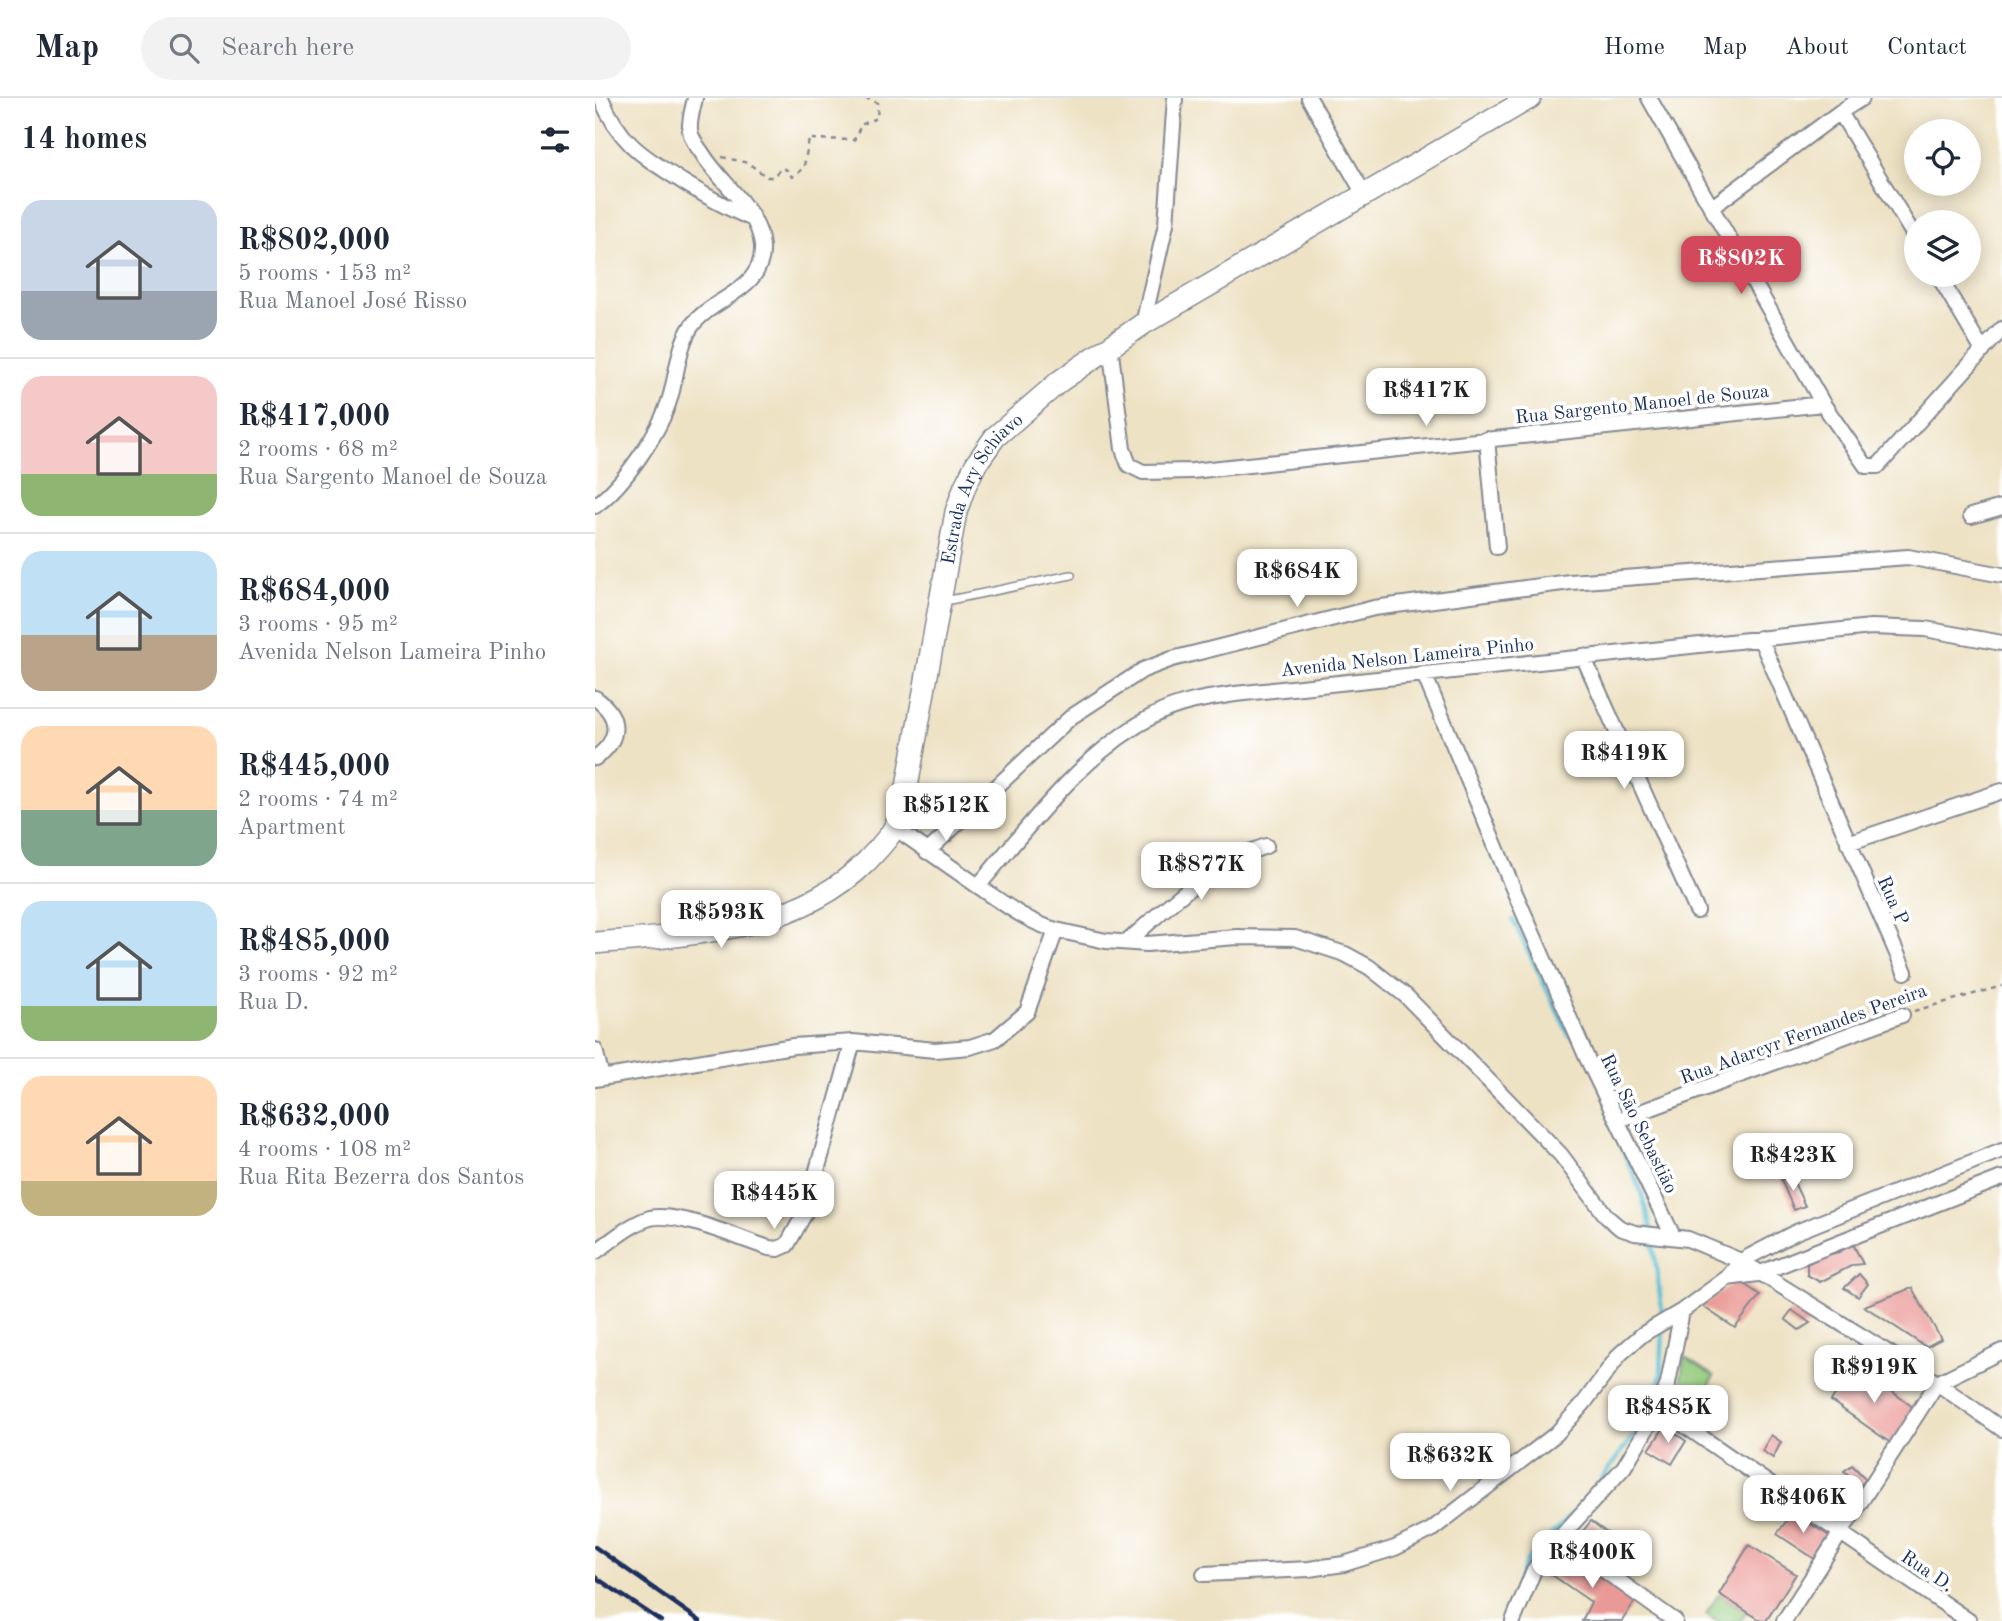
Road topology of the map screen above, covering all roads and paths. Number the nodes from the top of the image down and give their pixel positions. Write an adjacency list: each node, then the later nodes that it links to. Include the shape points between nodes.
1 (601, 98): 13 (street, via 618,131 638,153 705,195)
2 (695, 98): 10 (street, via 691,132)
3 (865, 98): 10 (path, via 878,103 877,118 863,124 850,141 809,139 804,166 796,176 782,168 769,178 740,159)
4 (1175, 98): 16 (street, via 1166,225)
5 (1309, 98): 11 (street)
6 (1530, 98): 11 (main road, Estrada Ary Schiavo)
7 (1649, 98): 12 (street)
8 (1862, 98): 9 (street)
9 (1840, 112): 12 (street); 14 (street)
10 (705, 159): 13 (street)
11 (1364, 194): 16 (main road, Estrada Ary Schiavo)
12 (1711, 208): 20 (street)
13 (754, 218): 22 (street, via 762,246 758,266 734,294 691,327 663,416 617,487)
14 (1904, 219)
15 (1945, 287): 19 (street)
16 (1143, 324): 18 (main road, Estrada Ary Schiavo)
17 (2002, 329): 19 (street)
18 (1110, 345): 21 (street, Rua Sargento Manoel de Souza, via 1123,449 1129,465 1143,472 1192,471); 28 (main road, Estrada Ary Schiavo, via 995,437 976,464 956,512)
19 (1983, 351): 20 (street, via 1878,466 1860,460)
20 (1823, 404): 21 (street, Rua Sargento Manoel de Souza)
21 (1487, 439): 25 (street)
22 (595, 506)
23 (2002, 507): 24 (street)
24 (1971, 516)
25 (1497, 547)
26 (1071, 575): 28 (lane)
27 (2002, 575): 39 (street, via 1908,557 1570,582 1374,608 1172,659 1143,670 1071,717)
28 (940, 601): 36 (main road, Estrada Ary Schiavo, via 907,787)
29 (1760, 638): 30 (street, Avenida Nelson Lameira Pinho, via 1900,627); 31 (street, Avenida Nelson Lameira Pinho); 37 (street, Rua P)
30 (2002, 643)
31 (1583, 656): 32 (street, Avenida Nelson Lameira Pinho); 41 (street)
32 (1424, 674): 40 (street, Avenida Nelson Lameira Pinho, via 1235,694 1155,715 1077,775); 51 (street, Rua São Sebastião, via 1586,1056)
33 (595, 698): 34 (street, via 612,713 615,724 607,749)
34 (595, 758)
35 (2002, 790): 37 (street)
36 (895, 828): 39 (street); 44 (main road, Estrada Ary Schiavo, via 854,874 795,910 691,935)
37 (1847, 843): 45 (street, Rua P)
38 (1266, 846): 43 (street, via 1229,859 1204,876)
39 (927, 852): 40 (street)
40 (978, 886): 42 (street, via 1024,916)
41 (1697, 911)
42 (1056, 930): 43 (street); 48 (street, via 1027,1012 995,1039 935,1050)
43 (1127, 942): 54 (street, via 1295,938 1369,967 1406,996 1561,1155 1607,1217 1635,1233)
44 (595, 943)
45 (1905, 972)
46 (2002, 986): 47 (path, Rua Adarcyr Fernandes Pereira)
47 (1902, 1015): 51 (street, Rua Adarcyr Fernandes Pereira)
48 (853, 1042): 50 (street, via 762,1049); 55 (street, via 805,1213 787,1245 769,1248 684,1219 664,1217 637,1224)
49 (595, 1050): 50 (street)
50 (599, 1078)
51 (1619, 1120): 54 (street, Rua São Sebastião)
52 (2002, 1150): 56 (street, via 1797,1232)
53 (2002, 1178): 57 (street)
54 (1667, 1235): 56 (street)
55 (595, 1252)
56 (1741, 1261): 57 (street); 58 (street)
57 (1758, 1274): 58 (street); 61 (street)
58 (1727, 1279): 59 (street)
59 (1675, 1314): 62 (street, via 1668,1383); 66 (street, via 1608,1366 1556,1434 1431,1530 1395,1548 1344,1564)
60 (2002, 1351): 61 (street)
61 (1937, 1383): 63 (street); 64 (street)
62 (1659, 1408): 64 (street, Rua D.); 65 (street, via 1624,1467)
63 (2002, 1429)
64 (1841, 1535): 69 (street); 70 (street, Rua D.)
65 (1559, 1538): 67 (street, via 1534,1570); 68 (street)
66 (1204, 1574)
67 (1513, 1621)
68 (1675, 1621)
69 (1784, 1621)
70 (1969, 1621)

